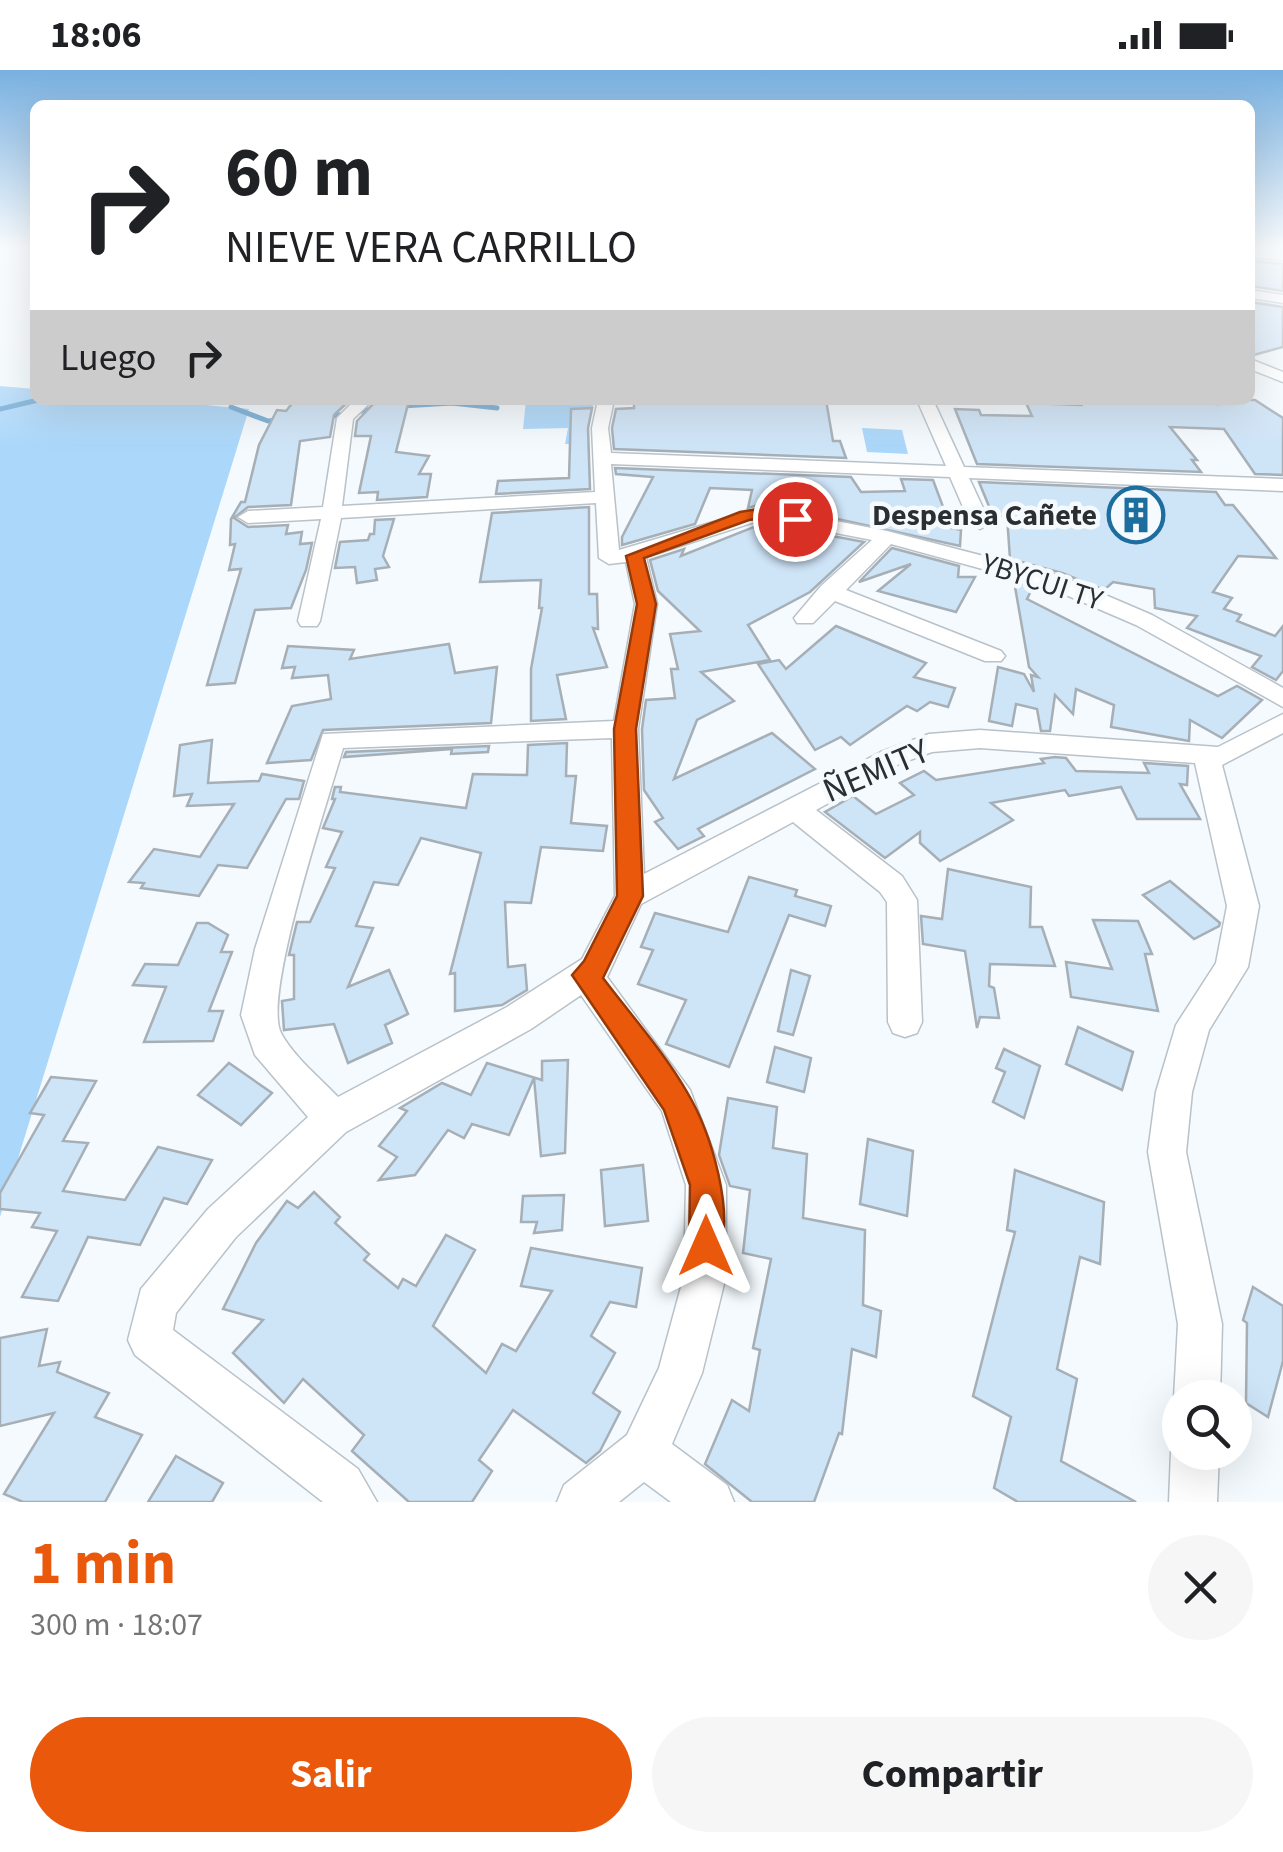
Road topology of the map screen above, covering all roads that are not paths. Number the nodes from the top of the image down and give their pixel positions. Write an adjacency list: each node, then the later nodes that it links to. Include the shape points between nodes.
1 (1255, 366): 2 (street)
2 (1283, 377)
3 (358, 405): 10 (street, via 345,418)
4 (605, 405): 6 (street)
5 (926, 405): 7 (street)
6 (603, 458): 7 (street); 9 (street)
7 (954, 470): 8 (street); 12 (street)
8 (1283, 485)
9 (605, 498): 10 (street); 14 (street)
10 (332, 512): 11 (street); 17 (street)
11 (248, 518)
12 (980, 523)
13 (887, 537): 14 (street, YBYCUI TY, via 764,513); 15 (street); 19 (street, YBYCUI TY, via 1103,599)
14 (622, 557): 21 (street, via 646,604)
15 (829, 591): 16 (street); 18 (street)
16 (805, 618)
17 (309, 621)
18 (993, 656)
19 (1283, 699)
20 (1283, 722): 22 (street, via 1222,756)
21 (625, 729): 24 (street); 27 (street, via 332,740 258,1016 267,1044)
22 (1206, 755): 23 (street, ÑEMITY, via 1044,741 930,744); 28 (street, via 1243,906 1232,967 1194,1025 1174,1092 1168,1152 1200,1324)
23 (794, 808): 24 (street, ÑEMITY); 26 (street, via 891,884 902,900)
24 (630, 896): 25 (street)
25 (586, 975): 27 (street); 29 (street, via 677,1102 706,1185 705,1276 680,1373)
26 (905, 1022)
27 (333, 1119): 31 (street, via 222,1223 156,1304 150,1340 342,1486)
28 (1198, 1380)
29 (644, 1452): 32 (street); 33 (street)
30 (1194, 1470): 34 (street)
31 (353, 1502)
32 (581, 1502)
33 (710, 1502)
34 (1193, 1502)

